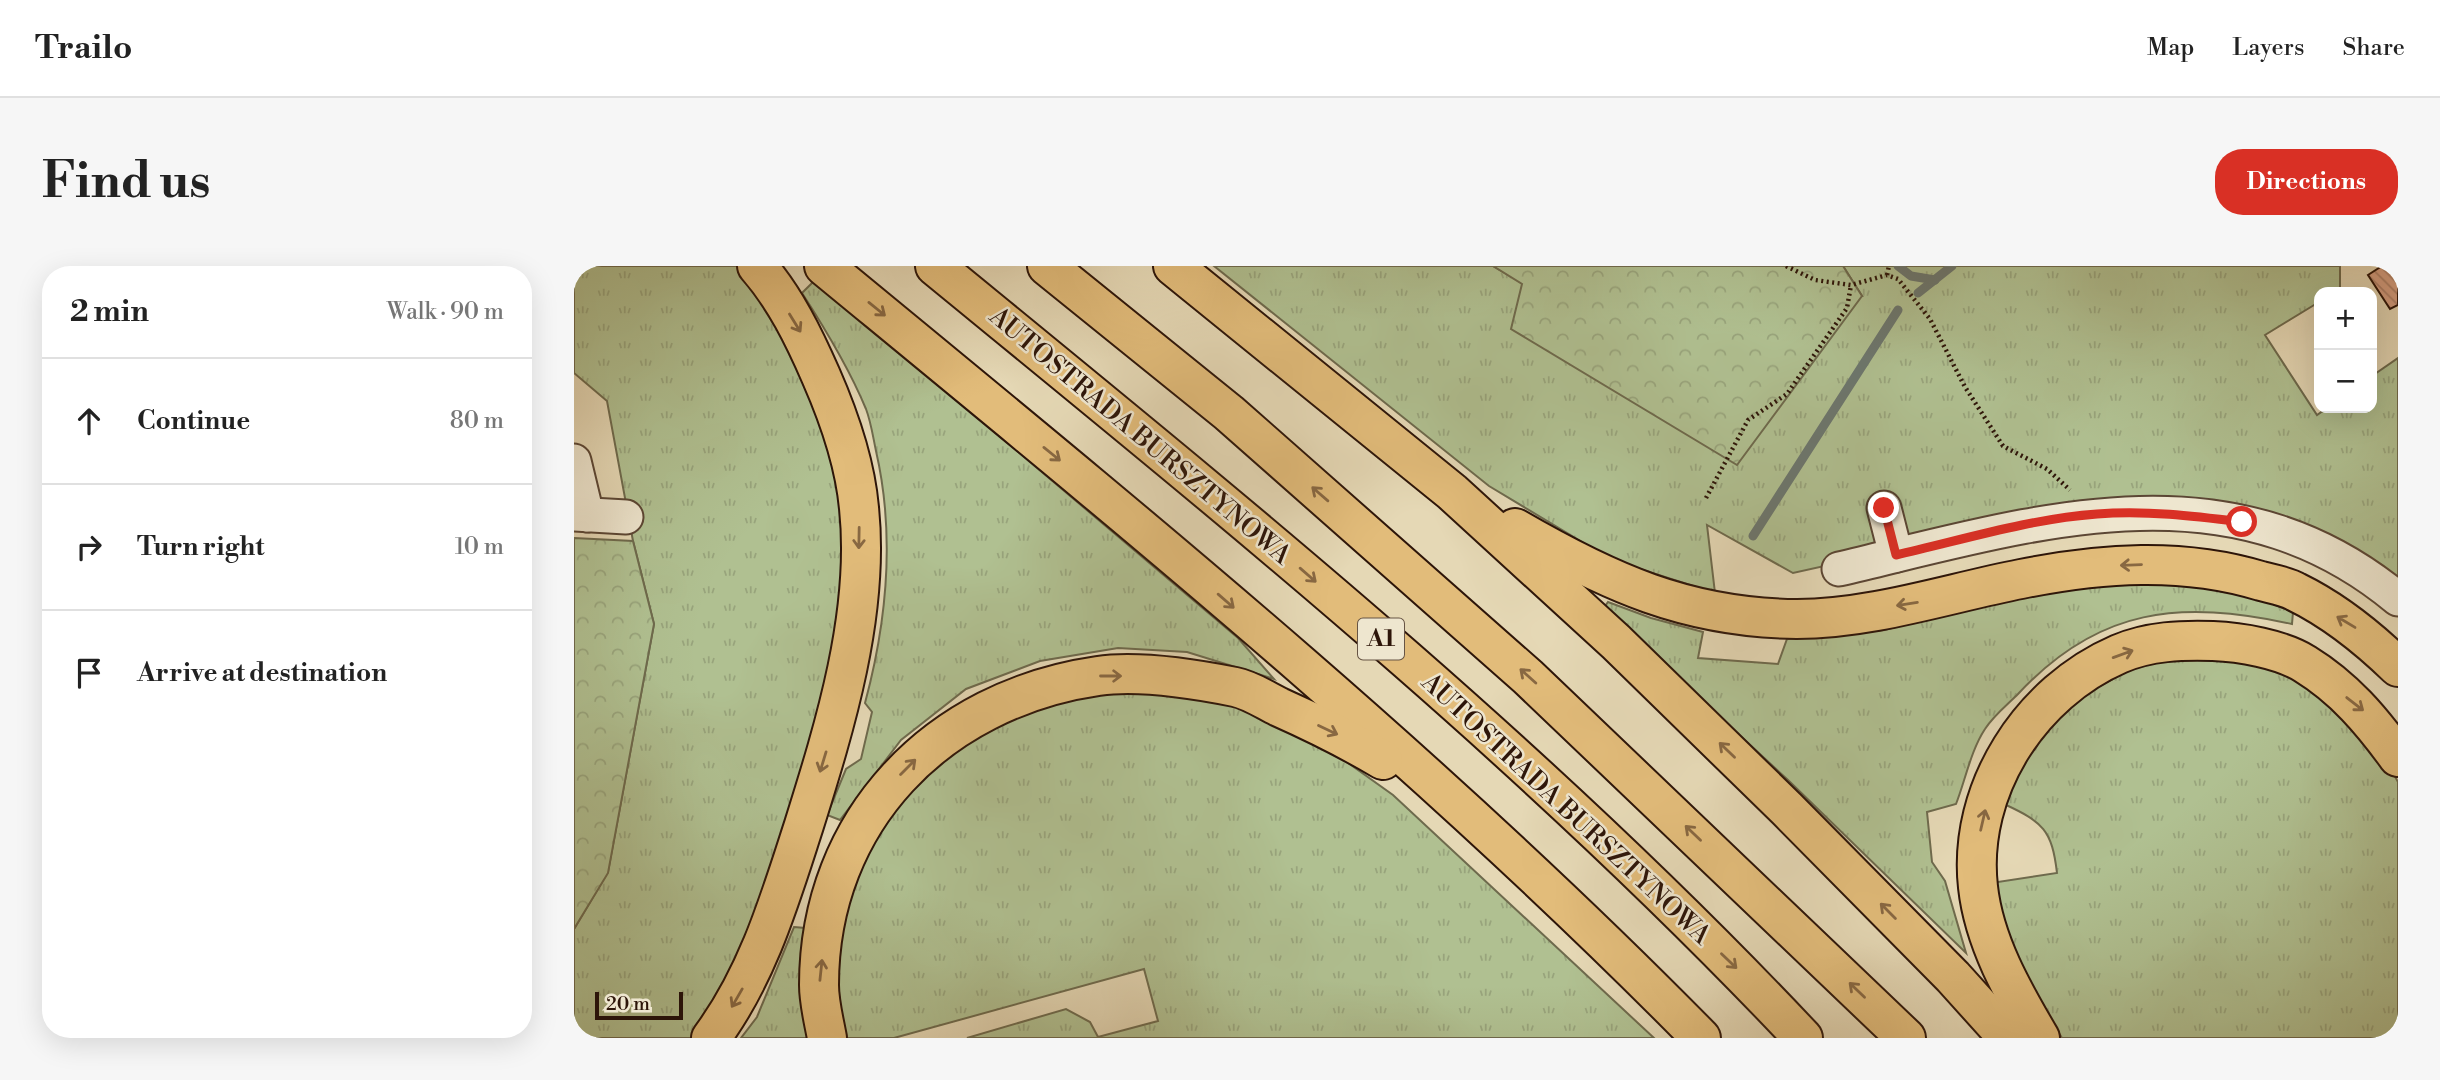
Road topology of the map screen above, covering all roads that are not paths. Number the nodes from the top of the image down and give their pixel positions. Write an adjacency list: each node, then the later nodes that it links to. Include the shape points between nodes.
1 (757, 266): 17 (highway, one-way to 17, via 804,336 845,437 860,508 859,593 849,665 826,755 778,905 750,975)
2 (824, 266): 16 (highway, one-way to 16, via 1152,536)
3 (935, 266): 20 (highway, AUTOSTRADA BURSZTYNOWA / A1, one-way to 20, via 1236,512 1481,727 1739,970)
4 (1047, 266): 21 (highway, A1, one-way to 4, via 1528,677 1228,412)
5 (1173, 266): 7 (highway)
6 (574, 461): 9 (lane)
7 (1452, 492): 14 (highway, one-way to 7, via 2362,632 2294,591 2231,572 2164,564 2094,566 1944,598 1800,619 1726,615 1624,586); 22 (highway, one-way to 7, via 1787,809 1616,642)
8 (1884, 508): 11 (lane)
9 (580, 514): 10 (lane)
10 (626, 517)
11 (1896, 555): 12 (lane); 13 (lane, via 2047,521 2161,513 2242,522 2315,546 2378,582)
12 (1839, 569)
13 (2398, 599)
14 (2398, 667)
15 (2398, 757): 23 (highway, one-way to 15, via 2006,981 1978,888 1977,855 1981,824 2006,755 2025,727 2071,681 2121,653 2177,639 2241,642 2303,663 2366,712)
16 (1461, 806): 18 (highway, one-way to 16, via 819,986 826,913 849,849 879,797 925,751 975,715 1028,690 1101,676 1162,677 1239,688 1345,737); 19 (highway)
17 (711, 1038)
18 (827, 1038)
19 (1701, 1038)
20 (1803, 1038)
21 (1906, 1038)
22 (2008, 1038)
23 (2040, 1038)

